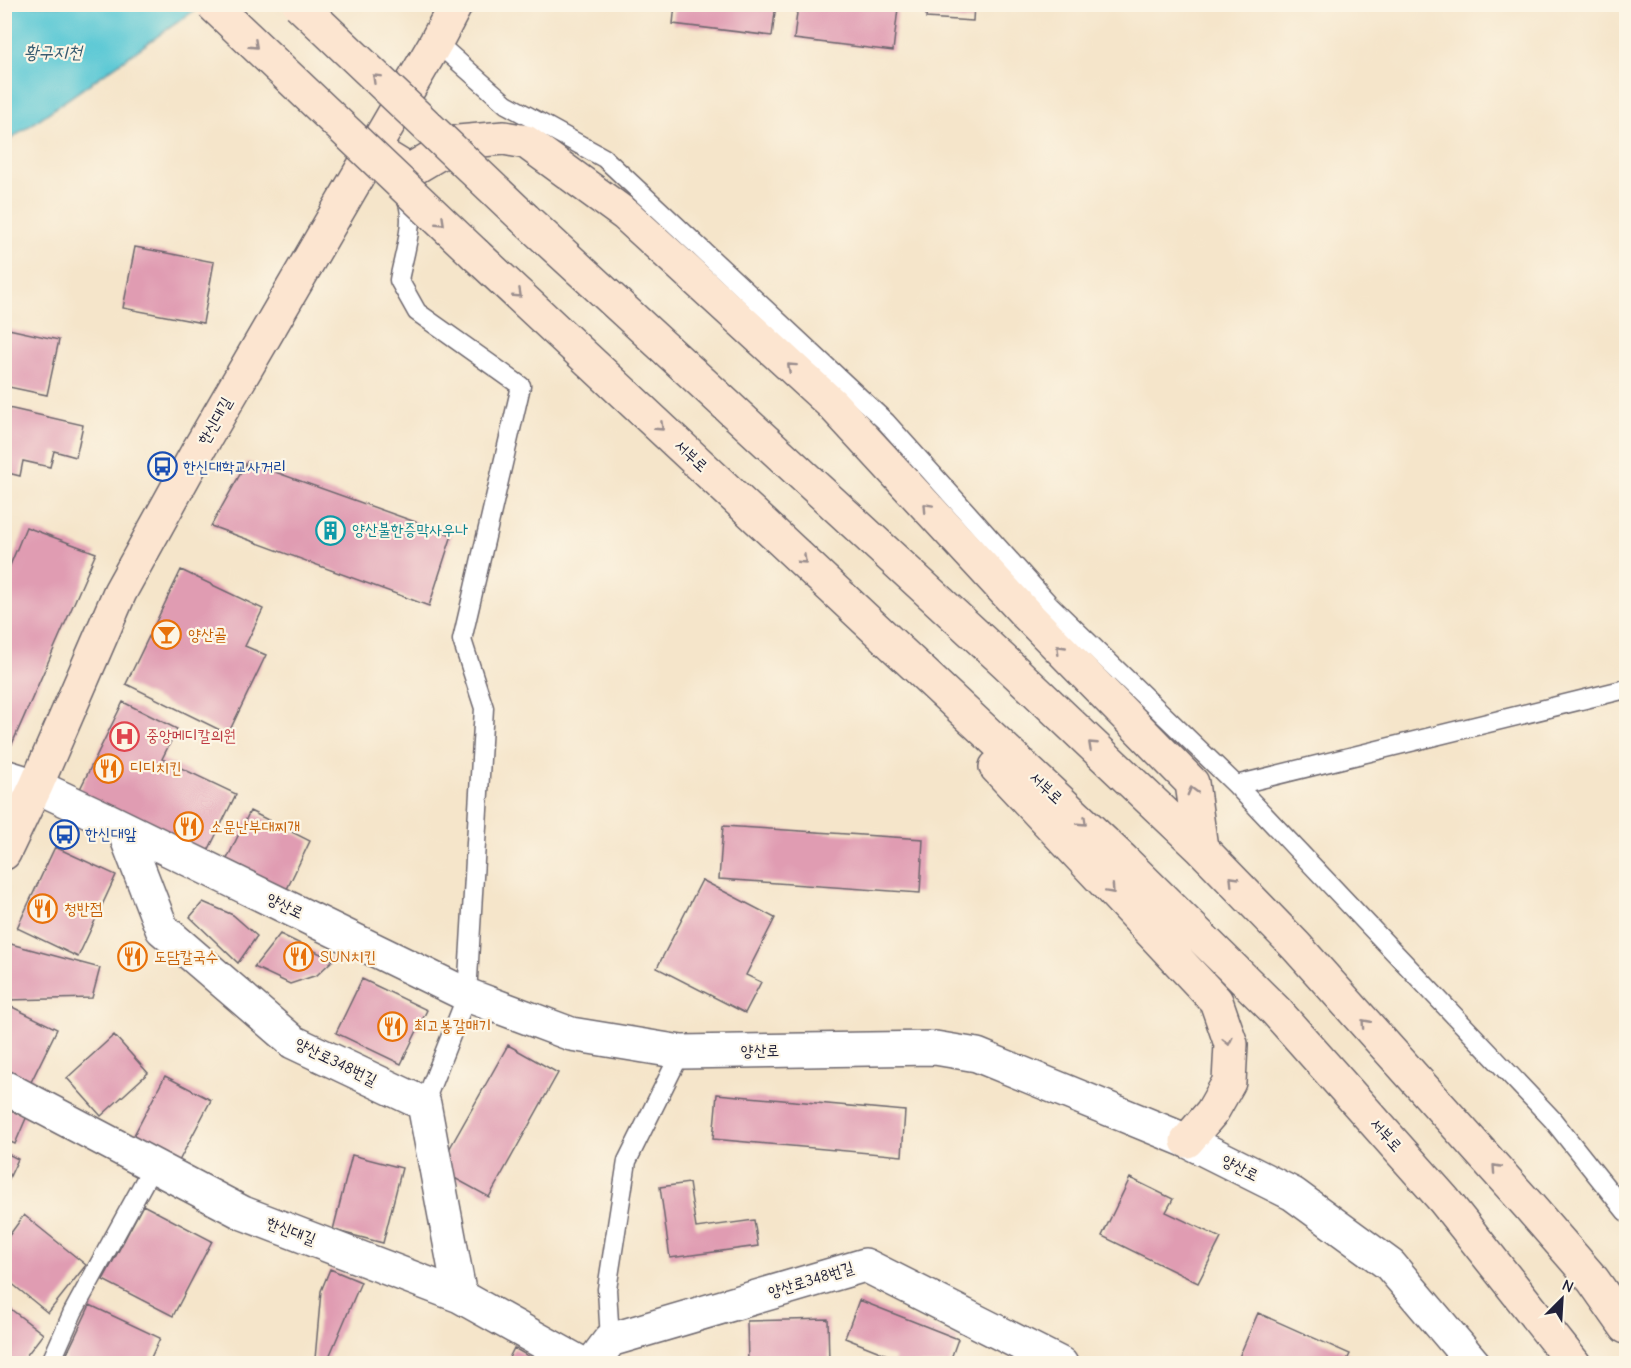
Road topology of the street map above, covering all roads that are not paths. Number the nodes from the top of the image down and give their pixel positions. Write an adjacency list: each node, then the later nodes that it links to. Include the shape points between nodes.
1 (212, 4): 6 (main road, 서부로, one-way to 6, bridge)
2 (299, 4): 12 (main road, one-way to 2, bridge)
3 (456, 4): 4 (main road, 한신대길)
4 (436, 42): 5 (main road, 한신대길); 9 (lane, via 506,104 604,158 886,422 1048,604)
5 (370, 154): 10 (main road, 한신대길, via 120,592); 12 (main road, one-way to 5, via 1192,783 1027,615 833,405 626,215 526,142 504,138 458,142 409,171); 14 (lane, via 407,199 411,220 399,280 417,312 521,386 462,640 484,708)
6 (844, 598): 18 (main road, one-way to 18, via 1030,804 1216,1001 1231,1044 1229,1082 1212,1112); 30 (main road, 서부로, one-way to 30, via 1123,860 1275,1011 1444,1200)
7 (1626, 689): 9 (lane)
8 (4, 776): 10 (street, 양산로)
9 (1236, 785): 21 (lane, via 1552,1119)
10 (36, 786): 11 (street, 양산로); 13 (main road, 한신대길)
11 (123, 828): 14 (street, 양산로); 17 (street, 양산로348번길, via 162,929 293,1042)
12 (1201, 848): 20 (main road, one-way to 12, via 1296,946)
13 (4, 854)
14 (467, 994): 15 (street, 양산로, via 571,1034); 17 (lane)
15 (681, 1052): 18 (street, 양산로, via 935,1048 977,1055); 25 (lane, via 627,1161)
16 (4, 1087): 19 (street, 한신대길)
17 (424, 1104): 23 (street)
18 (1187, 1141): 29 (street, 양산로, via 1293,1194 1390,1265)
19 (153, 1166): 23 (street, 한신대길, via 243,1213); 26 (lane, via 73,1312)
20 (1528, 1205): 22 (main road); 24 (main road, via 1593,1280)
21 (1626, 1212)
22 (1626, 1288)
23 (460, 1296): 27 (street, 한신대길)
24 (1626, 1327)
25 (601, 1352): 28 (street, 양산로348번길, via 865,1264)
26 (50, 1364)
27 (582, 1364)
28 (1060, 1364)
29 (1474, 1364)
30 (1574, 1364)

